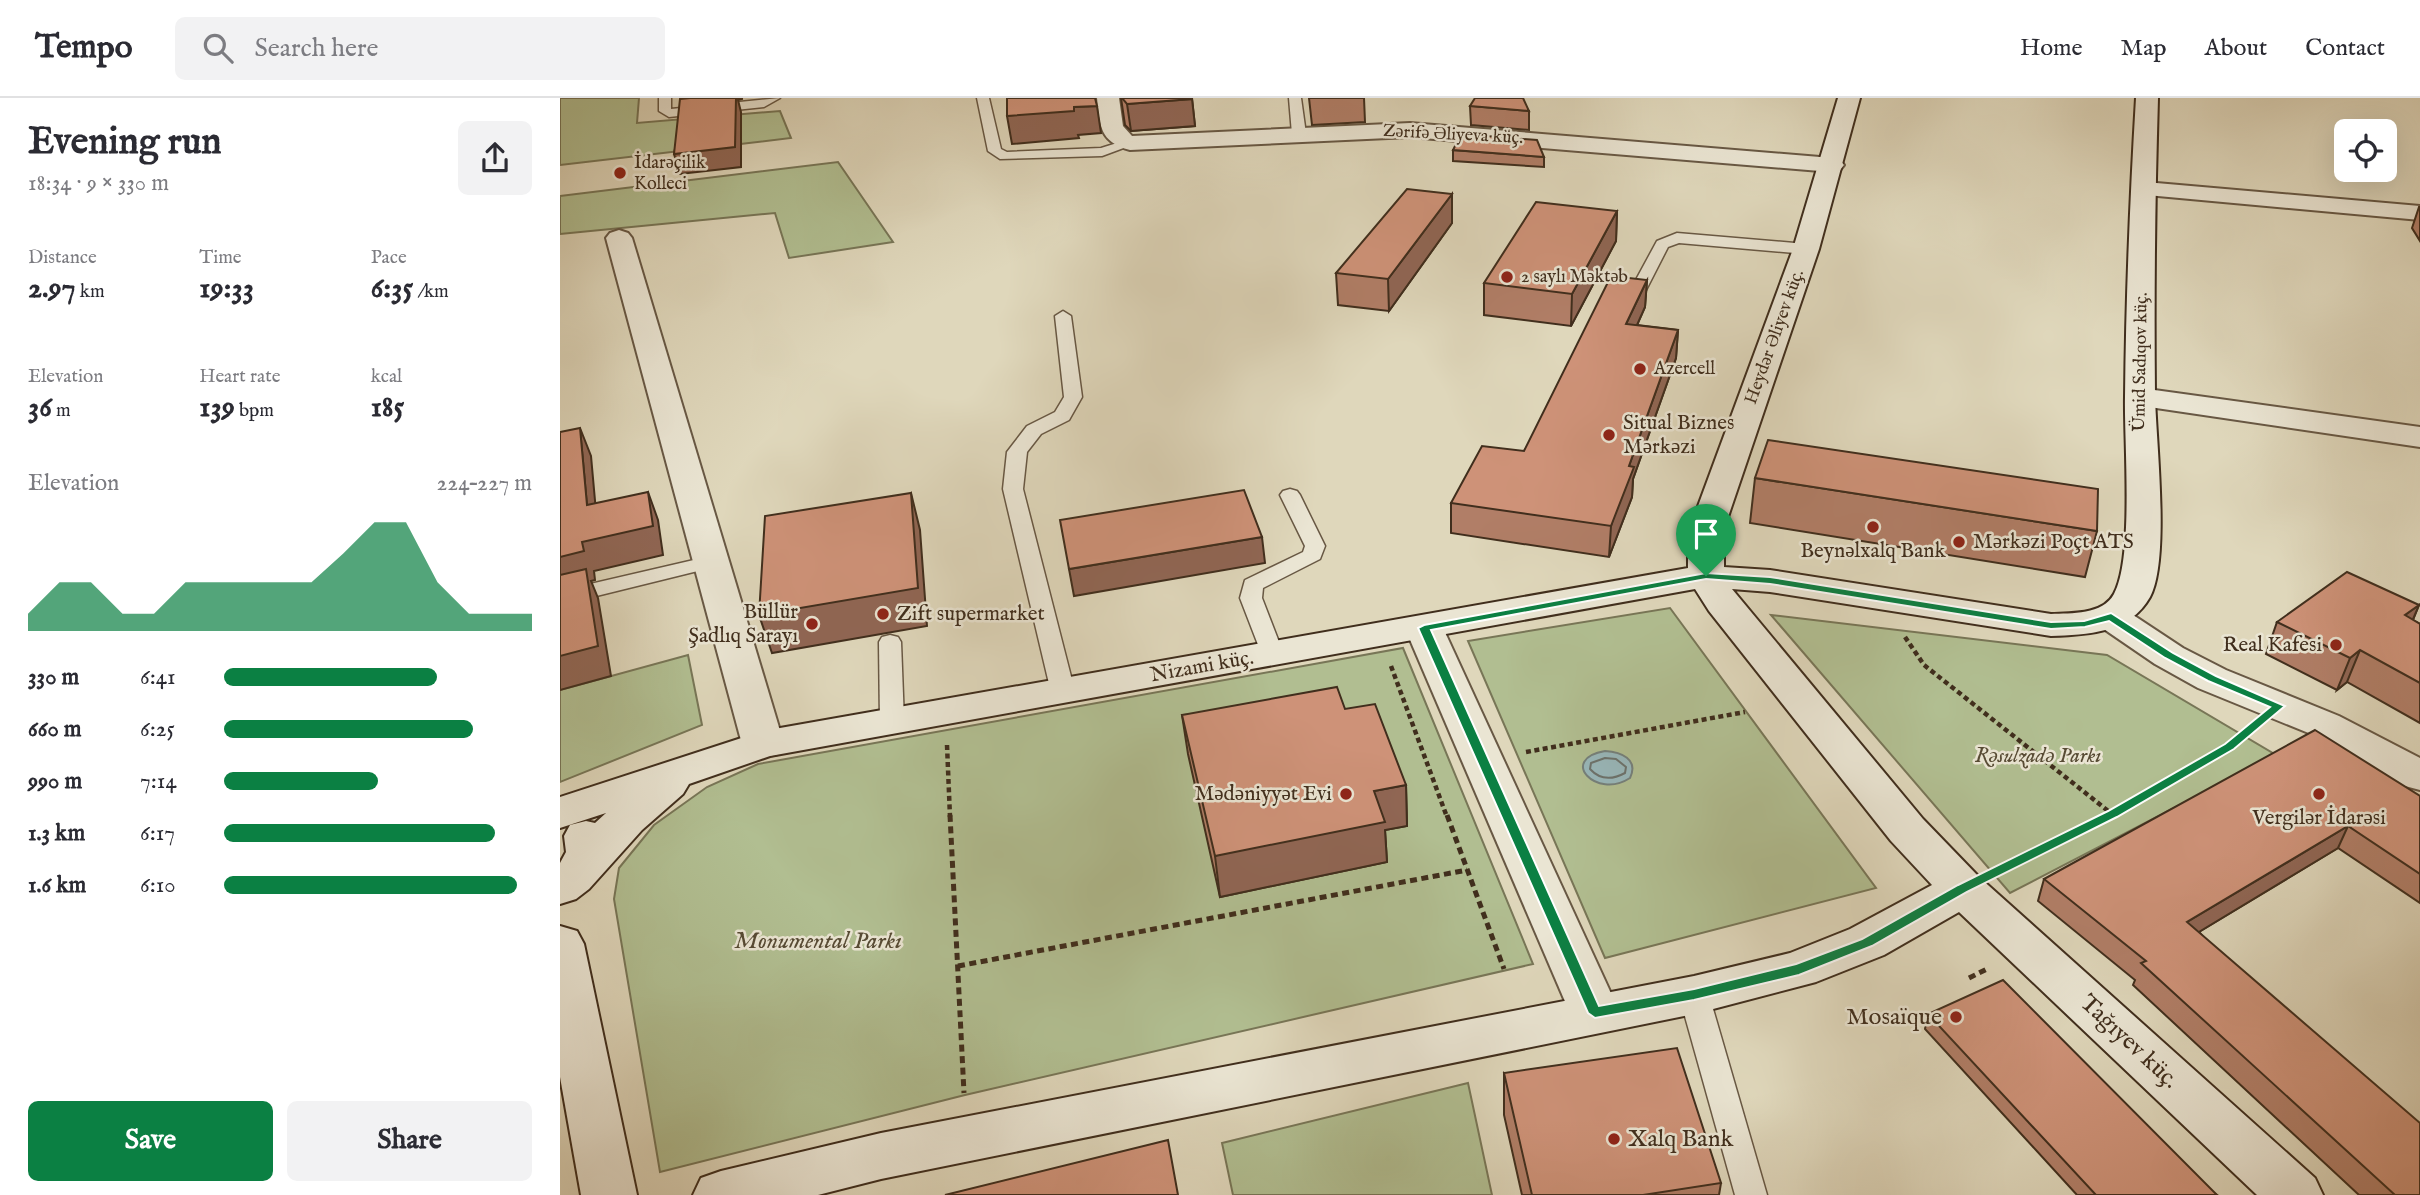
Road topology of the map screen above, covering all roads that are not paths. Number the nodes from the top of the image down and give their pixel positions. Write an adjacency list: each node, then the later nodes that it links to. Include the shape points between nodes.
1 (664, 98): 2 (lane, via 669,113 764,103)
2 (774, 98)
3 (983, 98): 9 (lane, via 995,150 1005,156 1102,152)
4 (1108, 98): 9 (street, via 1114,134)
5 (1295, 98): 8 (lane)
6 (1849, 98): 10 (street, Heydər Əliyev küç.)
7 (2147, 98): 11 (street, Ümid Sadıqov küç.)
8 (1299, 134): 9 (street, Zərifə Əliyeva küç.); 10 (street, Zərifə Əliyeva küç., via 1407,119)
9 (1130, 143)
10 (1832, 166): 14 (street, Heydər Əliyev küç.)
11 (2145, 189): 12 (street); 17 (street, Ümid Sadıqov küç.)
12 (2420, 213)
13 (620, 238): 20 (street)
14 (1806, 249): 15 (lane, via 1677,238 1662,244); 21 (street, Heydər Əliyev küç., via 1711,517)
15 (1639, 289)
16 (1063, 316): 27 (lane, via 1073,397 1062,416 1034,430 1017,452 1013,489)
17 (2140, 397): 18 (street); 23 (street, Ümid Sadıqov küç., via 2141,565 2132,596)
18 (2420, 438)
19 (1290, 495): 26 (lane, via 1315,545 1313,555 1252,584 1251,598)
20 (711, 562): 22 (lane); 29 (street)
21 (1706, 576): 23 (street, Nizami küç., via 1770,580 2051,625 2085,624); 24 (street, Nizami küç.); 35 (street, Tağıyev küç., via 1722,603 1907,830)
22 (560, 598)
23 (2111, 617): 31 (street, via 2212,679 2365,744)
24 (1424, 628): 26 (street, Nizami küç.); 38 (street)
25 (890, 642): 28 (lane)
26 (1273, 655): 27 (street, Nizami küç.)
27 (1063, 692): 28 (street, Nizami küç.)
28 (892, 722): 29 (street, Nizami küç.)
29 (763, 744): 30 (street, Nizami küç.)
30 (699, 764): 32 (street, Nizami küç.); 34 (street, via 646,801)
31 (2420, 776)
32 (560, 813)
33 (560, 824): 34 (street, via 580,830 588,838 590,848)
34 (573, 873)
35 (1963, 889): 37 (street, via 1867,942 1799,969); 42 (street, Tağıyev küç.)
36 (560, 944): 39 (street)
37 (1694, 995): 38 (street); 41 (lane)
38 (1595, 1013): 40 (street, via 881,1156)
39 (609, 1195)
40 (721, 1195)
41 (1751, 1195)
42 (2295, 1195)

